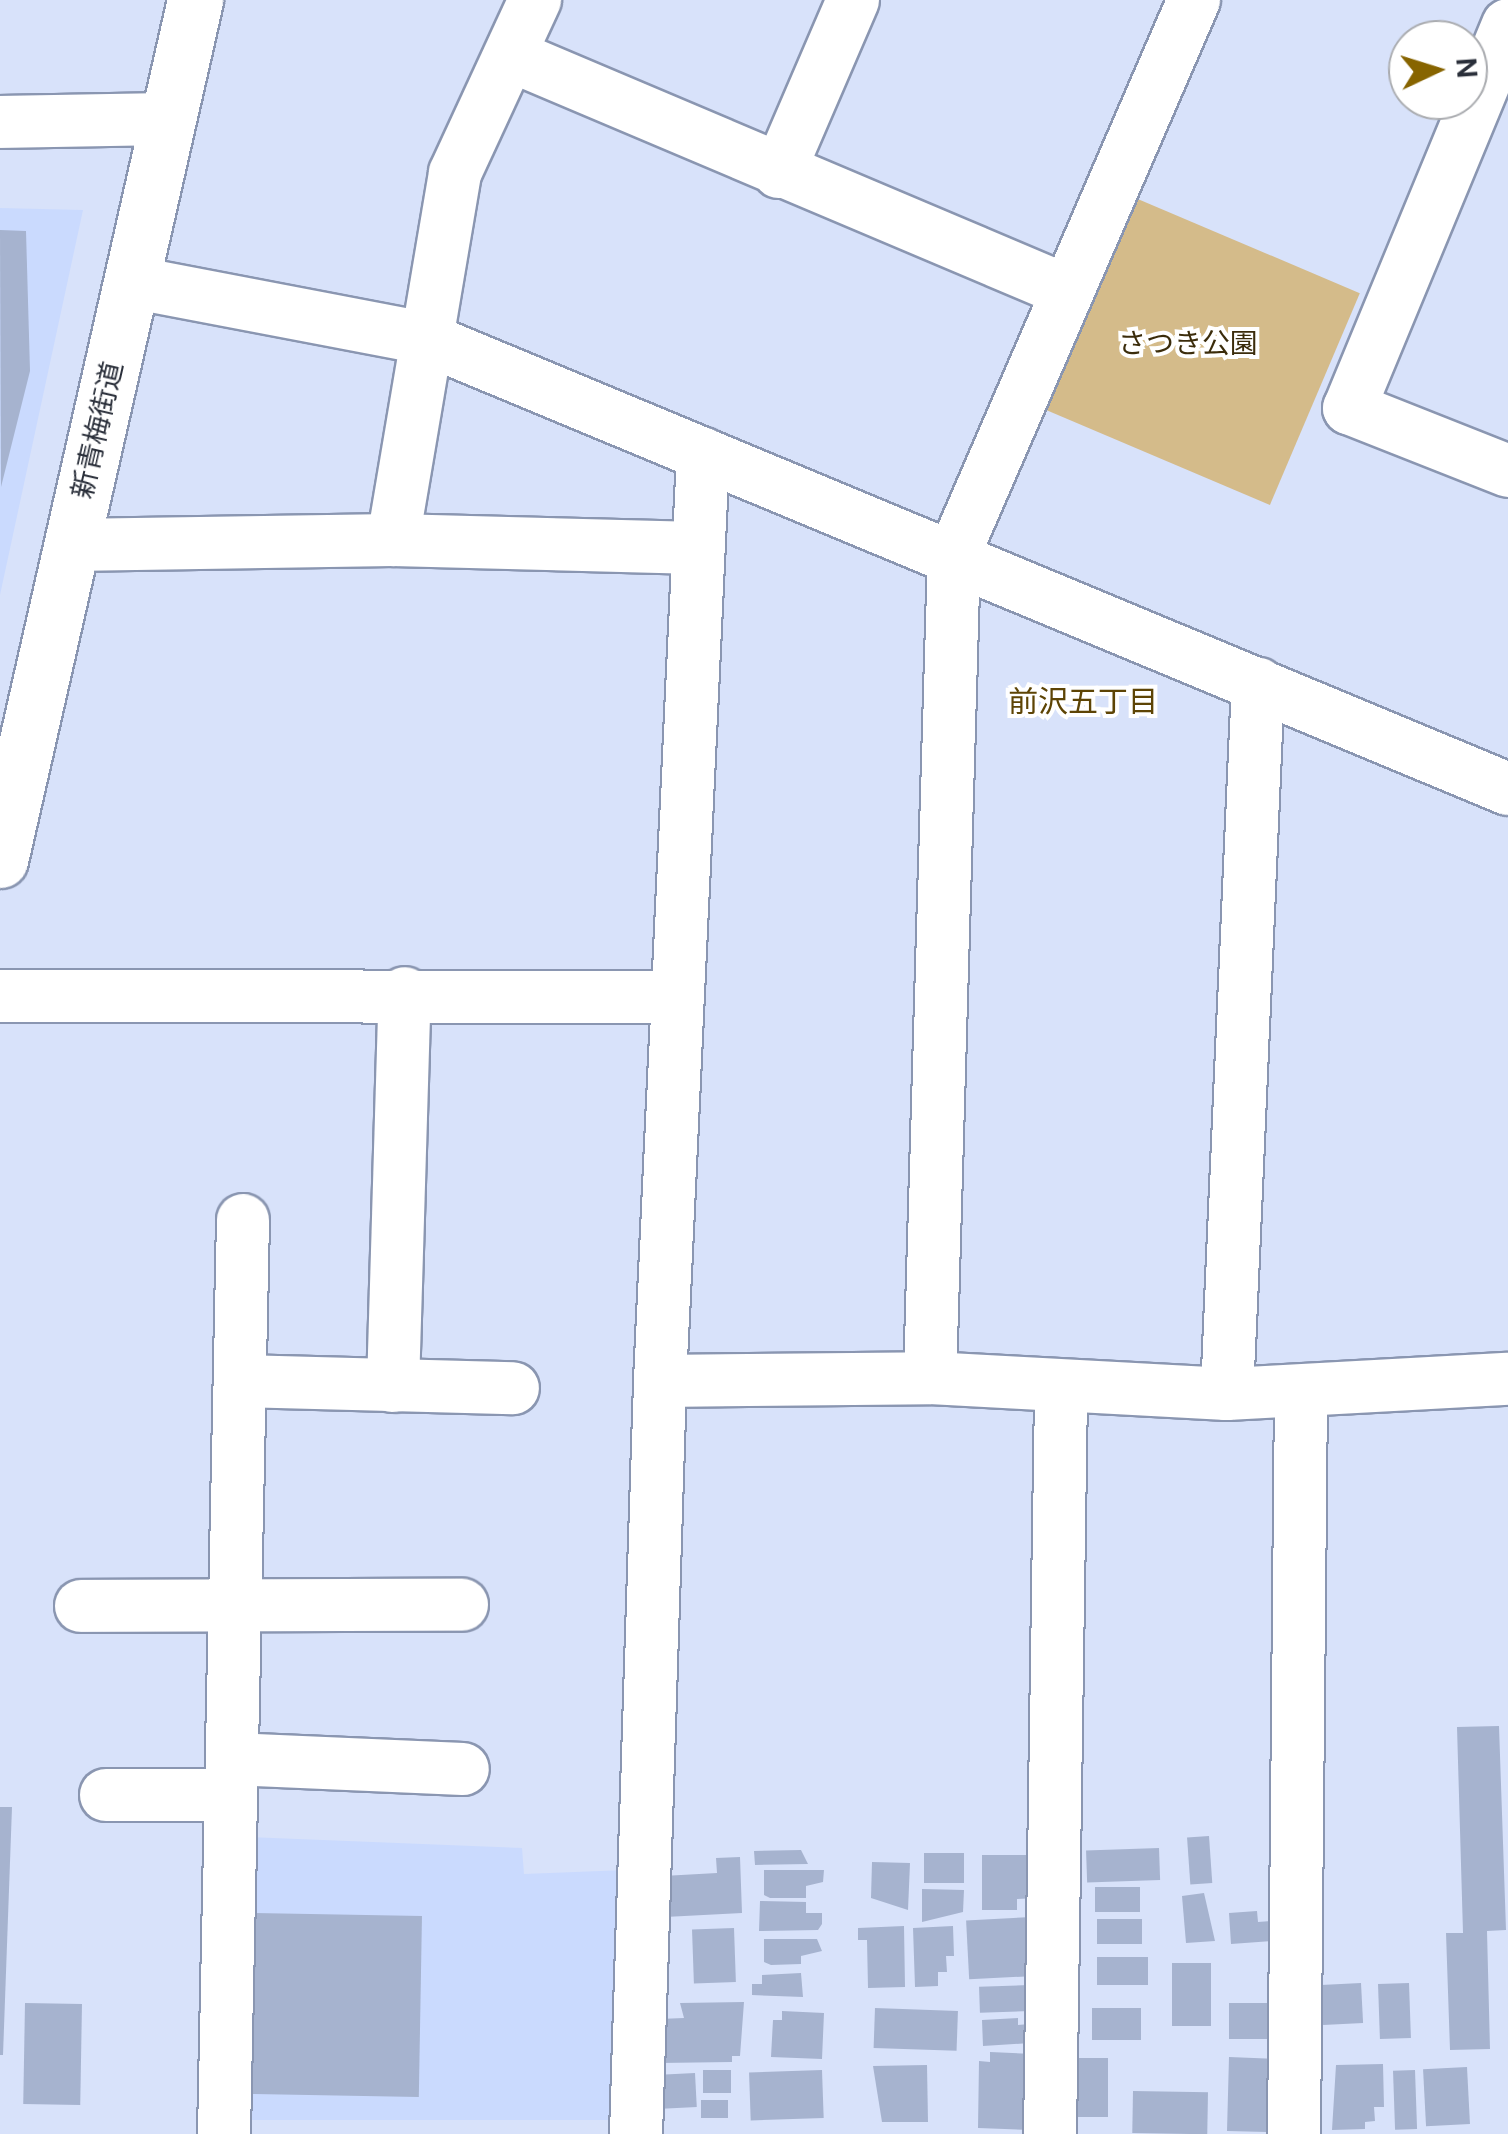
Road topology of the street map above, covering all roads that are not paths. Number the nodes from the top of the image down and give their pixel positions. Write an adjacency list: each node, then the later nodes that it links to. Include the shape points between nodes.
1 (195, 0): 7 (main road, 新青梅街道)
2 (536, 0): 6 (street)
3 (852, 0): 9 (street)
4 (1194, 0): 11 (street)
5 (1508, 26): 14 (street, via 1349,408)
6 (512, 56): 9 (street); 12 (street, via 455,173)
7 (168, 120): 8 (street); 10 (main road, 新青梅街道)
8 (0, 122)
9 (779, 172): 11 (street)
10 (132, 282): 12 (street); 16 (main road, 新青梅街道)
11 (1065, 290): 18 (street)
12 (424, 338): 13 (street); 15 (street)
13 (702, 454): 17 (street); 18 (street)
14 (1508, 472)
15 (393, 540): 16 (street); 17 (street)
16 (71, 545): 21 (main road, 新青梅街道)
17 (698, 548): 24 (street)
18 (954, 554): 19 (street); 26 (street)
19 (1258, 684): 20 (street); 34 (street)
20 (1508, 789)
21 (0, 860)
22 (405, 993): 23 (street); 24 (street); 30 (street)
23 (0, 996)
24 (678, 996): 29 (street)
25 (243, 1220): 28 (street)
26 (930, 1378): 29 (street); 32 (street)
27 (1508, 1379): 33 (street)
28 (240, 1380): 30 (street); 37 (street)
29 (660, 1381): 42 (street)
30 (393, 1386): 31 (street)
31 (513, 1388)
32 (1061, 1390): 34 (street); 43 (street)
33 (1301, 1390): 34 (street); 44 (street)
34 (1226, 1394)
35 (462, 1605): 37 (street)
36 (82, 1606): 37 (street)
37 (235, 1606): 39 (street)
38 (463, 1768): 39 (street)
39 (231, 1777): 40 (street); 41 (street)
40 (106, 1794)
41 (224, 2134)
42 (636, 2134)
43 (1050, 2134)
44 (1294, 2134)

